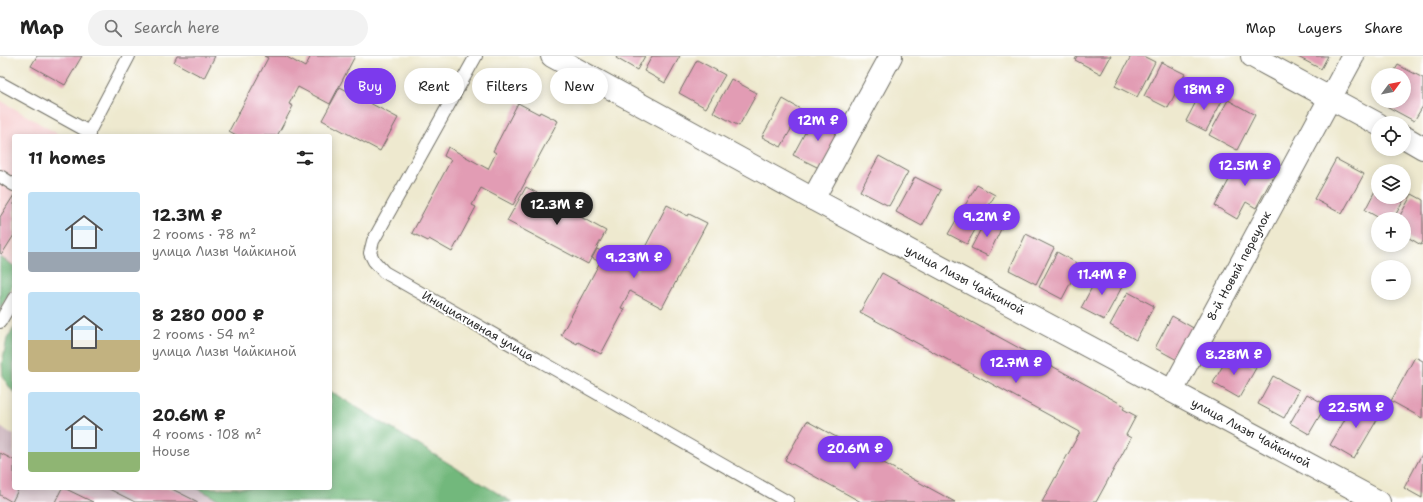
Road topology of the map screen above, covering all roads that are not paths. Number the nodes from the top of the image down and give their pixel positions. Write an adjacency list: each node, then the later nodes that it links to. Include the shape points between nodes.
1 (129, 56): 10 (lane)
2 (476, 56): 19 (lane, Инициативная улица, via 373,241 370,253 374,261 384,272)
3 (552, 56): 15 (main road, улица Лизы Чайкиной)
4 (891, 56): 15 (main road)
5 (1252, 56): 8 (main road)
6 (1353, 56): 8 (main road, 8-й Новый переулок)
7 (0, 83): 10 (lane)
8 (1330, 98): 9 (main road); 18 (main road, 8-й Новый переулок)
9 (1371, 120)
10 (89, 134)
11 (1411, 141): 12 (main road)
12 (1423, 148)
13 (0, 176): 14 (lane)
14 (12, 184)
15 (813, 199): 18 (main road, улица Лизы Чайкиной)
16 (12, 301): 17 (lane)
17 (0, 322)
18 (1172, 391): 20 (main road, улица Лизы Чайкиной)
19 (788, 502)
20 (1379, 502)

